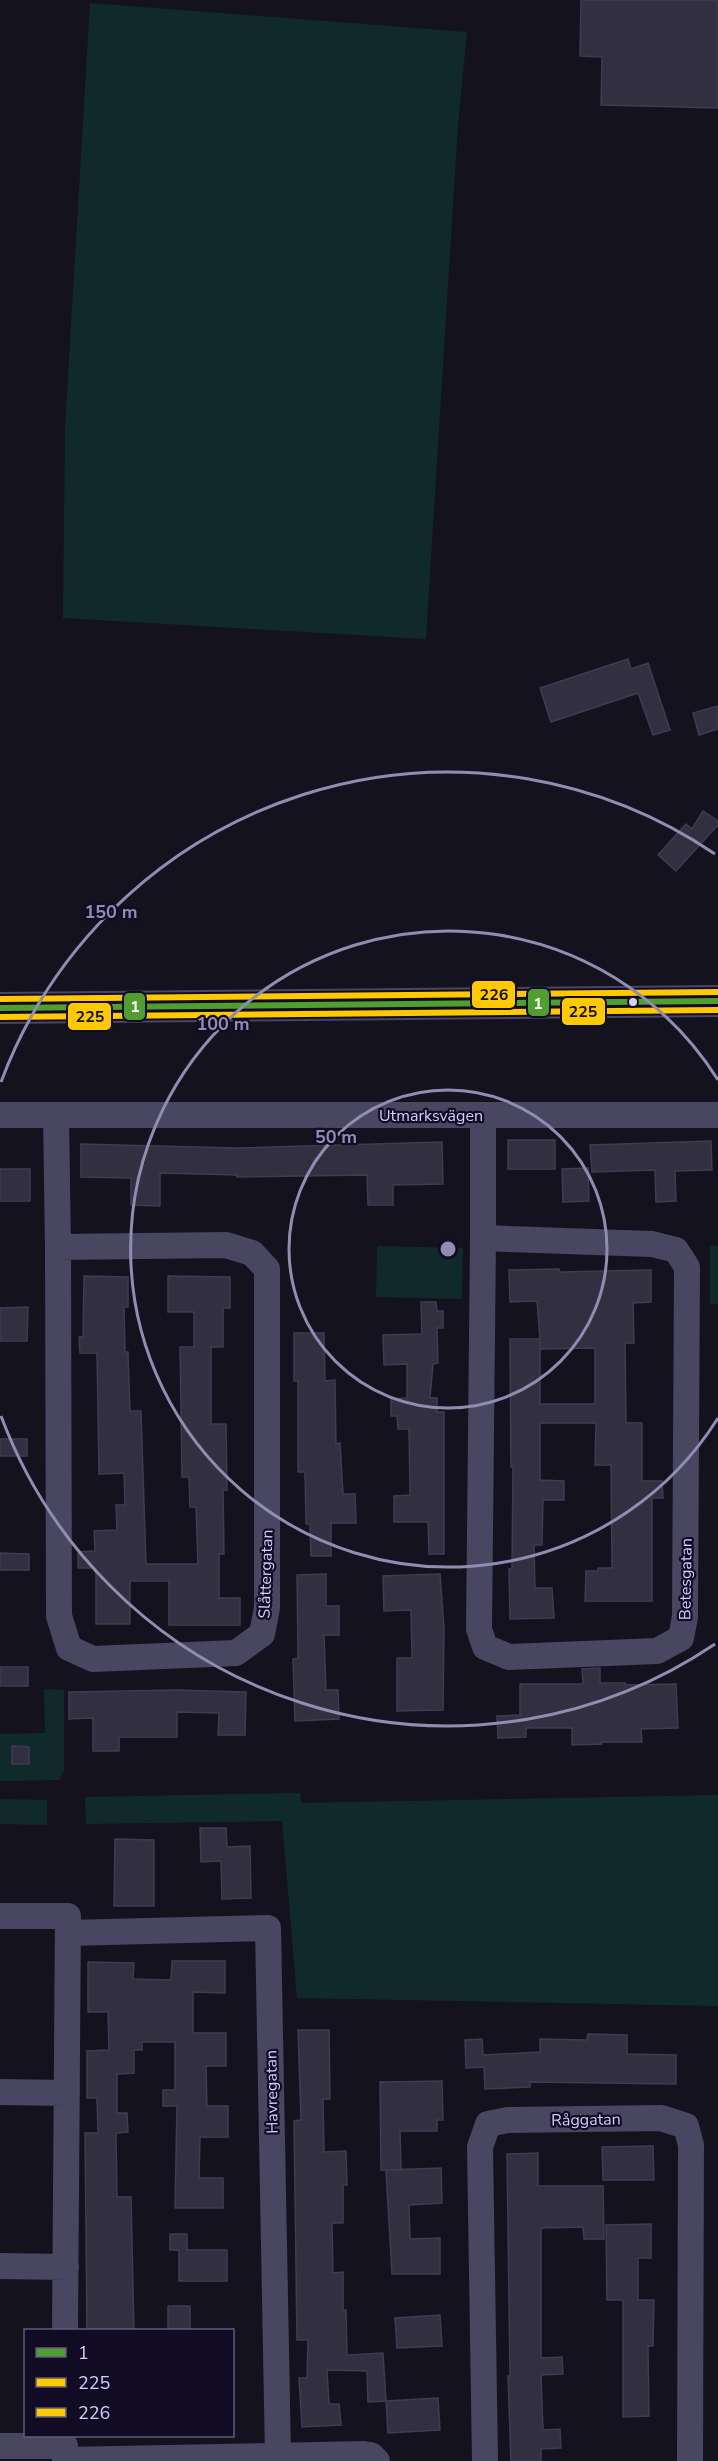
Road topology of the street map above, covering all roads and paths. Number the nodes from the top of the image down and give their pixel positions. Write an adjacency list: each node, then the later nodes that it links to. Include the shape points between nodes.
1 (718, 1001): 2 (street)
2 (0, 1008)
3 (0, 1115): 4 (street, Utmarksvägen)
4 (56, 1115): 5 (street, Utmarksvägen); 8 (street, Slåttergatan)
5 (483, 1115): 6 (street, Utmarksvägen); 7 (street, Betesgatan)
6 (718, 1115)
7 (483, 1239): 7 (street, Betesgatan, via 479,1629 485,1647 509,1657 657,1651 681,1638 686,1617 687,1267 676,1250 652,1244)
8 (58, 1246): 8 (street, Slåttergatan, via 59,1616 69,1648 93,1659 237,1653 262,1634 267,1608 267,1269 252,1253 226,1245)
9 (0, 1916): 10 (street, via 68,1916)
10 (68, 1933): 12 (street); 18 (street, Havregatan, via 268,1928)
11 (0, 2092): 12 (street)
12 (67, 2093): 14 (street)
13 (0, 2266): 14 (street)
14 (66, 2267): 15 (street)
15 (65, 2329)
16 (0, 2446): 17 (street)
17 (65, 2450): 18 (street)
18 (279, 2456): 19 (street, via 367,2454)
19 (377, 2461)
20 (485, 2461): 21 (street, Råggatan, via 480,2147 488,2124 508,2120 661,2118 686,2126 691,2145)
21 (690, 2461)

